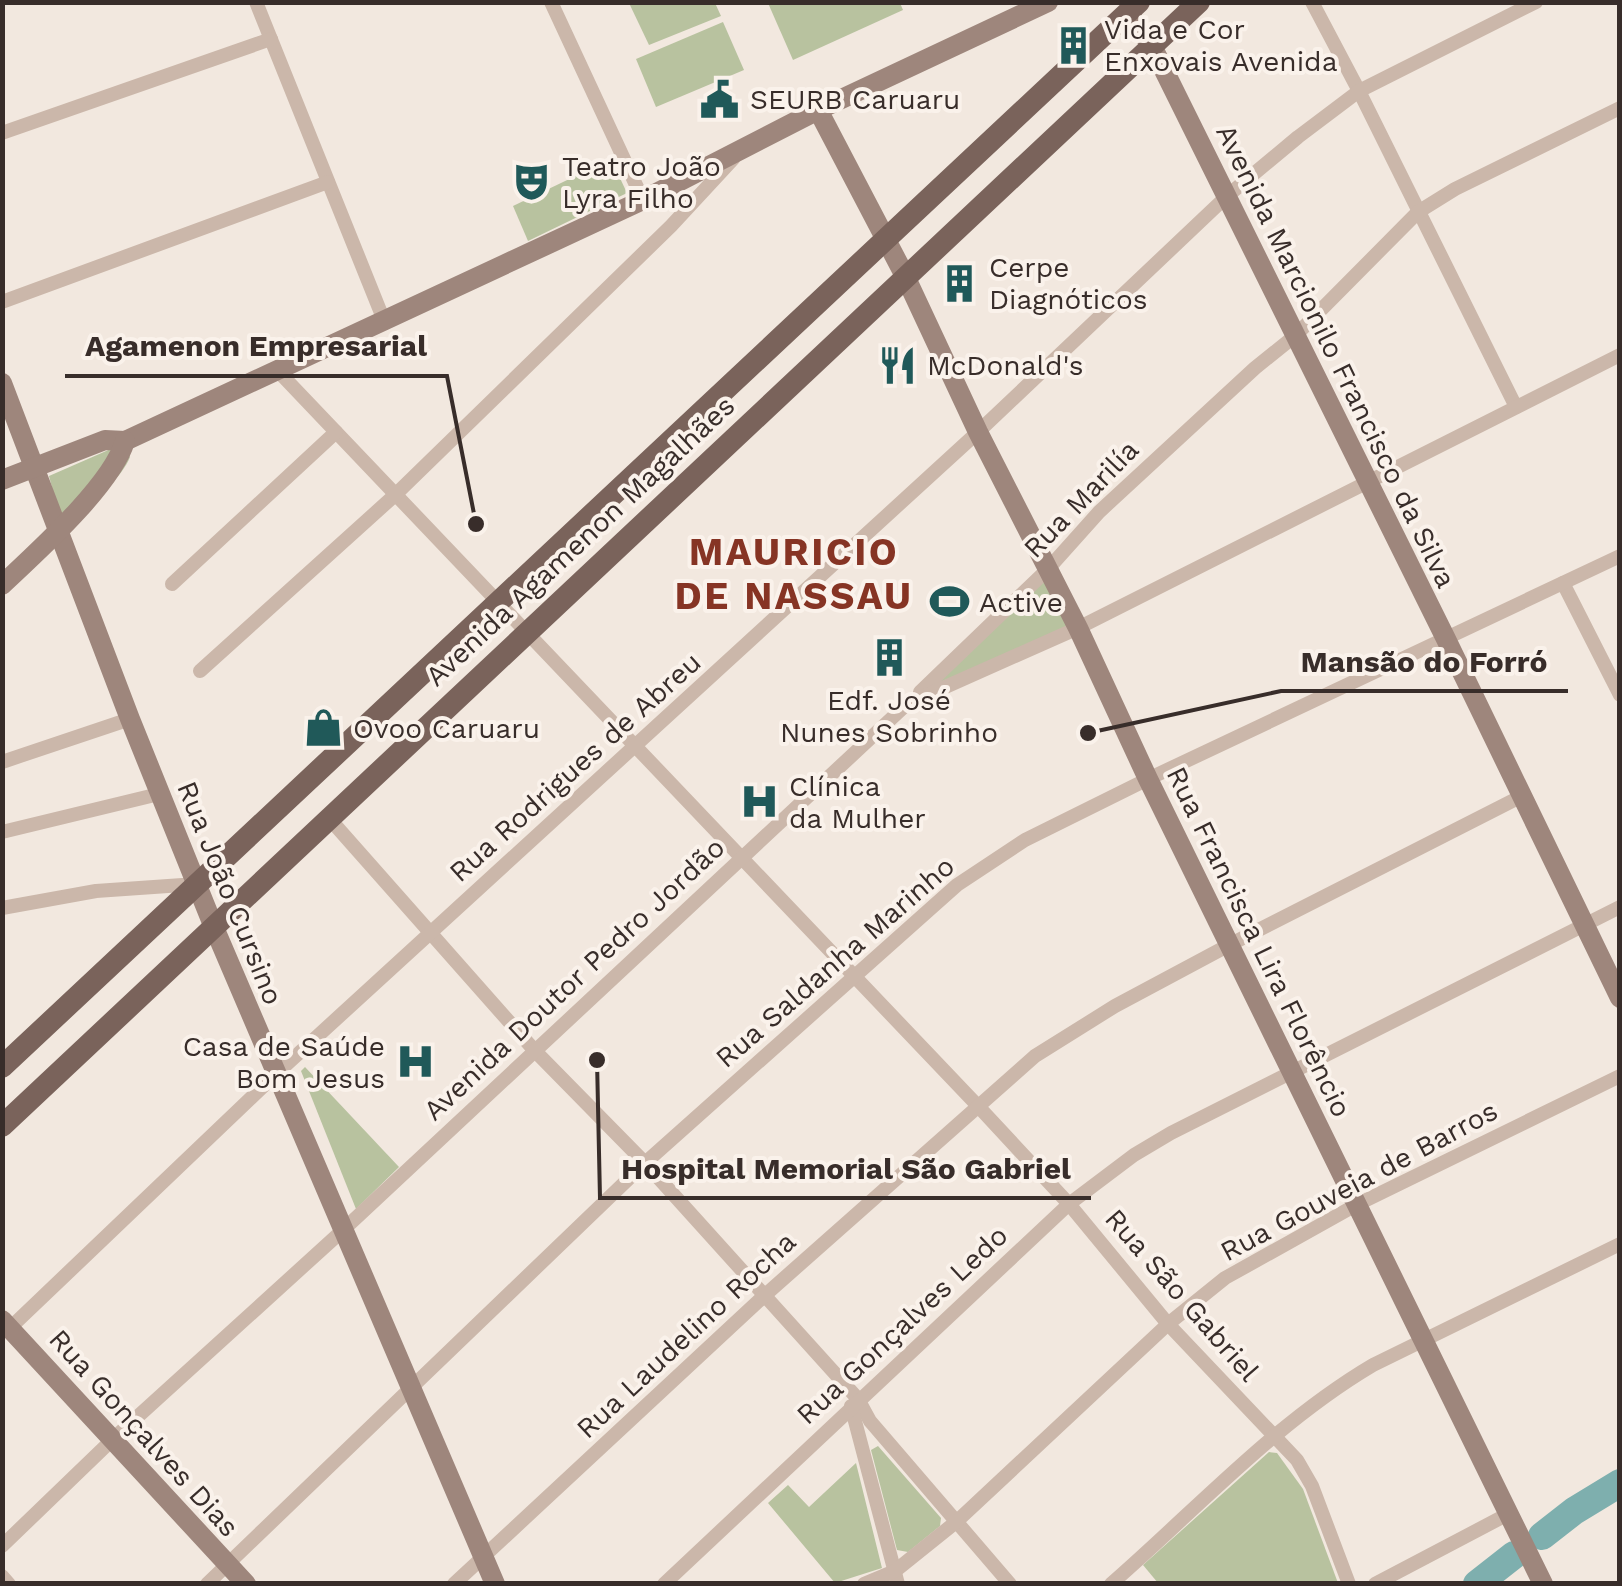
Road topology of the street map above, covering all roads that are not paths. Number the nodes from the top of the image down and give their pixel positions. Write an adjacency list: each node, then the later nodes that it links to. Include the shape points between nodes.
1 (256, 2): 8 (street)
2 (551, 2): 17 (street)
3 (1048, 2): 11 (street)
4 (1199, 2): 9 (main road, Avenida Agamenon Magalhães)
5 (1312, 2): 10 (street)
6 (1536, 2): 10 (street, Rua Rodrigues de Abreu)
7 (1134, 8): 9 (street, Avenida Marcionilo Francisco da Silva); 19 (main road, Avenida Agamenon Magalhães)
8 (271, 39): 13 (street); 15 (street)
9 (1152, 46): 16 (street, Avenida Marcionilo Francisco da Silva); 20 (main road, Avenida Agamenon Magalhães)
10 (1360, 91): 16 (street, Rua Rodrigues de Abreu); 18 (street)
11 (818, 110): 14 (street); 19 (street, Rua Francisca Lira Florêncio)
12 (1619, 110): 18 (street, Rua Marilía)
13 (2, 133)
14 (740, 151): 17 (street); 34 (street)
15 (328, 182): 21 (street); 22 (street)
16 (1226, 197): 23 (street, Avenida Marcionilo Francisco da Silva); 29 (street, Rua Rodrigues de Abreu)
17 (644, 200): 22 (street)
18 (1418, 212): 23 (street, Rua Marilía); 27 (street)
19 (886, 239): 20 (street, Rua Francisca Lira Florêncio); 41 (main road, Avenida Agamenon Magalhães)
20 (906, 278): 29 (street, Rua Francisca Lira Florêncio); 43 (main road, Avenida Agamenon Magalhães)
21 (2, 302)
22 (385, 323): 25 (street)
23 (1296, 336): 33 (street, Avenida Marcionilo Francisco da Silva); 37 (street, Rua Marilía, via 1099,512)
24 (1620, 355): 27 (street, Avenida Doutor Pedro Jordão)
25 (278, 370): 28 (street, Rua São Gabriel); 30 (street)
26 (2, 382): 31 (street, Rua João Cursino)
27 (1516, 408): 33 (street, Avenida Doutor Pedro Jordão)
28 (336, 432): 34 (street, Rua São Gabriel); 39 (street)
29 (978, 432): 37 (street, Rua Francisca Lira Florêncio); 49 (street, Rua Rodrigues de Abreu)
30 (126, 441): 31 (street, via 105,440); 35 (street, via 120,458)
31 (34, 468): 32 (street); 35 (street, Rua João Cursino)
32 (2, 480)
33 (1366, 482): 42 (street, Avenida Doutor Pedro Jordão); 44 (street, Avenida Marcionilo Francisco da Silva)
34 (394, 495): 41 (street, Rua São Gabriel); 45 (street)
35 (59, 530): 40 (street); 48 (street, Rua João Cursino)
36 (1620, 556): 38 (street, Rua Saldanha Marinho)
37 (1048, 570): 42 (street, Rua Francisca Lira Florêncio); 47 (street, Rua Marilía)
38 (1563, 583): 44 (street, Rua Saldanha Marinho); 46 (street)
39 (172, 584)
40 (2, 585)
41 (500, 602): 43 (street, Rua São Gabriel); 57 (main road, Avenida Agamenon Magalhães)
42 (1078, 628): 47 (street, Avenida Doutor Pedro Jordão); 51 (street, Rua Francisca Lira Florêncio)
43 (528, 632): 49 (street, Rua São Gabriel); 54 (main road, Avenida Agamenon Magalhães)
44 (1445, 637): 51 (street, Rua Saldanha Marinho); 53 (street, Avenida Marcionilo Francisco da Silva)
45 (200, 671)
46 (1620, 695)
47 (907, 704): 56 (street, Avenida Doutor Pedro Jordão)
48 (130, 720): 50 (street); 52 (street, Rua João Cursino)
49 (636, 746): 56 (street, Rua São Gabriel); 62 (street, Rua Rodrigues de Abreu)
50 (2, 762)
51 (1148, 778): 63 (street, Rua Francisca Lira Florêncio); 64 (street, Rua Saldanha Marinho, via 988,862)
52 (160, 794): 55 (street); 57 (street, Rua João Cursino)
53 (1522, 796): 61 (street, Avenida Marcionilo Francisco da Silva); 63 (street, Rua Laudelino Rocha)
54 (328, 818): 60 (main road, Avenida Agamenon Magalhães); 62 (street)
55 (2, 832)
56 (742, 857): 64 (street, Rua São Gabriel); 66 (street, Avenida Doutor Pedro Jordão)
57 (197, 884): 59 (street, via 96,891); 60 (street, Rua João Cursino); 67 (main road, Avenida Agamenon Magalhães)
58 (1620, 907): 61 (street, Rua Gonçalves Ledo)
59 (2, 908)
60 (213, 925): 69 (street, Rua João Cursino); 72 (main road, Avenida Agamenon Magalhães)
61 (1585, 925): 65 (street, Avenida Marcionilo Francisco da Silva); 68 (street, Rua Gonçalves Ledo)
62 (431, 933): 66 (street); 69 (street, Rua Rodrigues de Abreu)
63 (1230, 944): 68 (street, Rua Francisca Lira Florêncio); 71 (street, Rua Laudelino Rocha, via 1050,1046)
64 (854, 976): 71 (street, Rua São Gabriel); 73 (street, Rua Saldanha Marinho)
65 (1620, 998)
66 (534, 1051): 73 (street); 76 (street, Avenida Doutor Pedro Jordão)
67 (2, 1067)
68 (1292, 1070): 74 (street, Rua Gonçalves Ledo, via 1146,1148); 75 (street, Rua Francisca Lira Florêncio)
69 (275, 1075): 76 (street, Rua João Cursino); 79 (street, Rua Rodrigues de Abreu)
70 (1620, 1076): 75 (street, Rua Gouveia de Barros)
71 (977, 1104): 74 (street, Rua São Gabriel); 78 (street, Rua Laudelino Rocha)
72 (2, 1126)
73 (645, 1162): 78 (street); 82 (street, Rua Saldanha Marinho)
74 (1069, 1204): 80 (street, Rua São Gabriel); 83 (street, Rua Gonçalves Ledo)
75 (1356, 1204): 80 (street, Rua Gouveia de Barros, via 1225,1278); 81 (street, Rua Francisca Lira Florêncio)
76 (342, 1232): 82 (street, Rua João Cursino); 85 (street, Avenida Doutor Pedro Jordão)
77 (1620, 1244): 81 (street)
78 (764, 1296): 83 (street); 89 (street, Rua Laudelino Rocha)
79 (6, 1324): 85 (street, Rua Gonçalves Dias)
80 (1168, 1324): 84 (street, Rua São Gabriel); 87 (street, Rua Gouveia de Barros)
81 (1424, 1342): 84 (street, via 1336,1387); 86 (street, Rua Francisca Lira Florêncio)
82 (410, 1390): 89 (street, Rua João Cursino); 90 (street, Rua Saldanha Marinho)
83 (854, 1402): 87 (street); 92 (street); 98 (street, Rua Gonçalves Ledo)
84 (1275, 1435): 101 (street); 102 (street, Rua São Gabriel, via 1312,1486)
85 (113, 1440): 88 (street, Avenida Doutor Pedro Jordão); 90 (street, Rua Gonçalves Dias)
86 (1510, 1513): 103 (street); 104 (street, Rua Francisca Lira Florêncio)
87 (956, 1522): 92 (street, Rua Gouveia de Barros); 100 (street)
88 (2, 1546)
89 (483, 1555): 96 (street, Rua Laudelino Rocha); 97 (street, Rua João Cursino)
90 (227, 1565): 94 (street, Rua Saldanha Marinho); 95 (street, Rua Gonçalves Dias)
91 (2, 1576): 93 (street)
92 (896, 1577): 99 (street, Rua Gouveia de Barros)
93 (9, 1584)
94 (206, 1584)
95 (246, 1584)
96 (454, 1584)
97 (495, 1584)
98 (664, 1584)
99 (864, 1584)
100 (1010, 1584)
101 (1111, 1584)
102 (1349, 1584)
103 (1376, 1584)
104 (1543, 1584)

